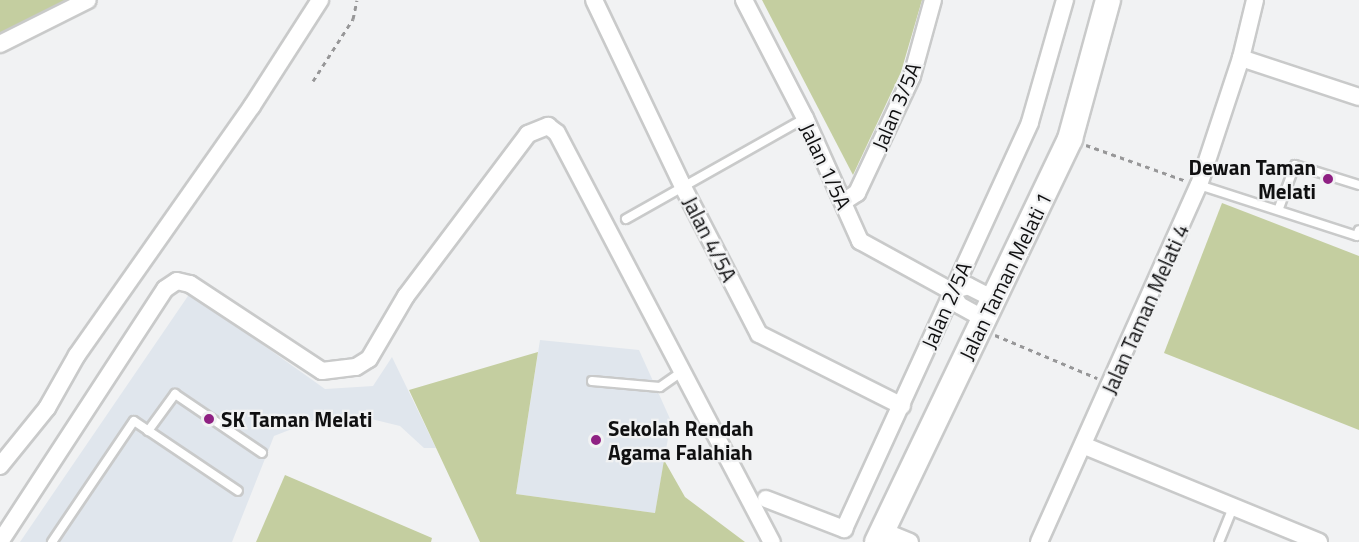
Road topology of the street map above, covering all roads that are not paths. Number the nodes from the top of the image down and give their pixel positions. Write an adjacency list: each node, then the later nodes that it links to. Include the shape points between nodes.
1 (87, 0): 9 (street)
2 (320, 0): 28 (street, via 252,106 77,355 46,408)
3 (594, 0): 15 (street, Jalan 4/5A)
4 (744, 0): 12 (street, Jalan 1/5A)
5 (933, 0): 16 (street, Jalan 3/5A, via 912,76 857,193)
6 (1065, 0): 20 (street, Jalan 2/5A, via 1030,122)
7 (1108, 0): 21 (street, Jalan Taman Melati 1, via 1070,139)
8 (1255, 0): 10 (street, Jalan Taman Melati 4)
9 (0, 44)
10 (1241, 58): 11 (street); 13 (street, Jalan Taman Melati 4)
11 (1359, 97)
12 (805, 118): 15 (lane); 16 (street, Jalan 1/5A)
13 (1199, 185): 17 (lane); 26 (street, Jalan Taman Melati 4)
14 (1359, 185): 17 (lane, via 1295,165)
15 (684, 189): 18 (lane); 24 (street, Jalan 4/5A, via 759,334)
16 (843, 202): 20 (street, Jalan 1/5A, via 860,240)
17 (1279, 208): 19 (lane, via 1357,236)
18 (626, 219)
19 (1359, 230)
20 (951, 291): 21 (street, Jalan 1/5A, via 968,286); 24 (street, Jalan 2/5A)
21 (986, 316): 32 (street, Jalan Taman Melati 1)
22 (680, 373): 23 (lane, via 660,387); 33 (street, via 557,133 548,126 535,129 406,296 369,359 356,367 322,370 190,284 177,281 165,289); 35 (street)
23 (592, 381)
24 (902, 406): 30 (street, Jalan 2/5A, via 844,529)
25 (148, 431): 27 (lane, via 175,394); 29 (lane); 34 (lane, via 134,421)
26 (1085, 446): 31 (street); 37 (street, Jalan Taman Melati 4)
27 (262, 453)
28 (0, 466)
29 (238, 491)
30 (766, 499)
31 (1233, 508): 38 (lane); 39 (street)
32 (880, 536): 36 (street)
33 (0, 542)
34 (52, 542)
35 (772, 542)
36 (910, 542)
37 (1039, 542)
38 (1219, 542)
39 (1319, 542)

